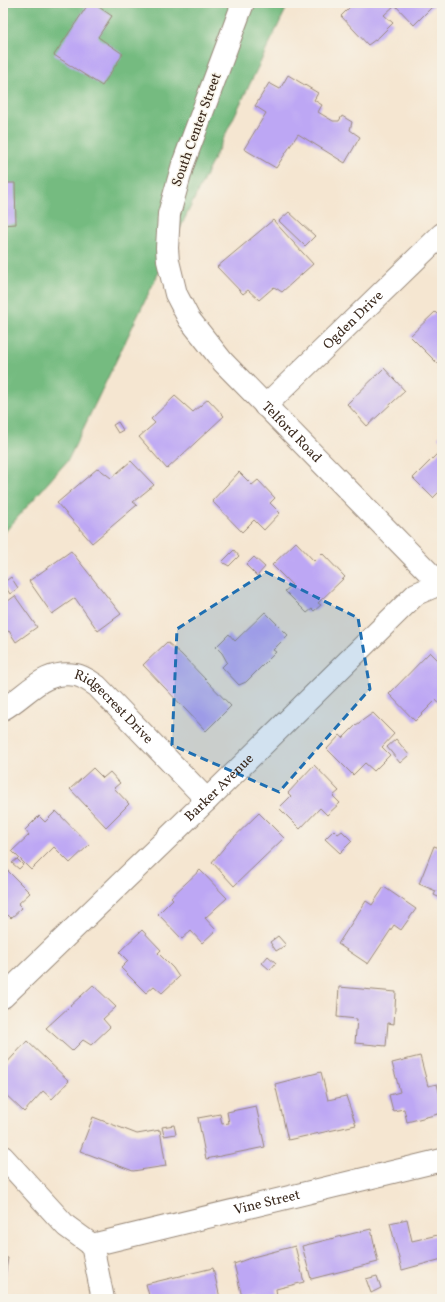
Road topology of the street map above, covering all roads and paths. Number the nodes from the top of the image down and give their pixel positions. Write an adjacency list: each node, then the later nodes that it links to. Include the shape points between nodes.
1 (243, 3): 3 (street, South Center Street, via 177,182 169,214)
2 (442, 234): 4 (street, Ogden Drive)
3 (168, 261): 4 (street, Telford Road, via 176,294 189,319 223,362)
4 (265, 406): 5 (street, Telford Road)
5 (441, 585): 7 (street, Barker Avenue, via 416,594)
6 (3, 709): 7 (street, Ridgecrest Drive, via 40,681 58,674 77,675 97,686)
7 (207, 800): 8 (street, Barker Avenue)
8 (3, 997)
9 (3, 1157): 11 (street, via 66,1226)
10 (442, 1160): 11 (street, Vine Street)
11 (92, 1245): 12 (street)
12 (103, 1299)

